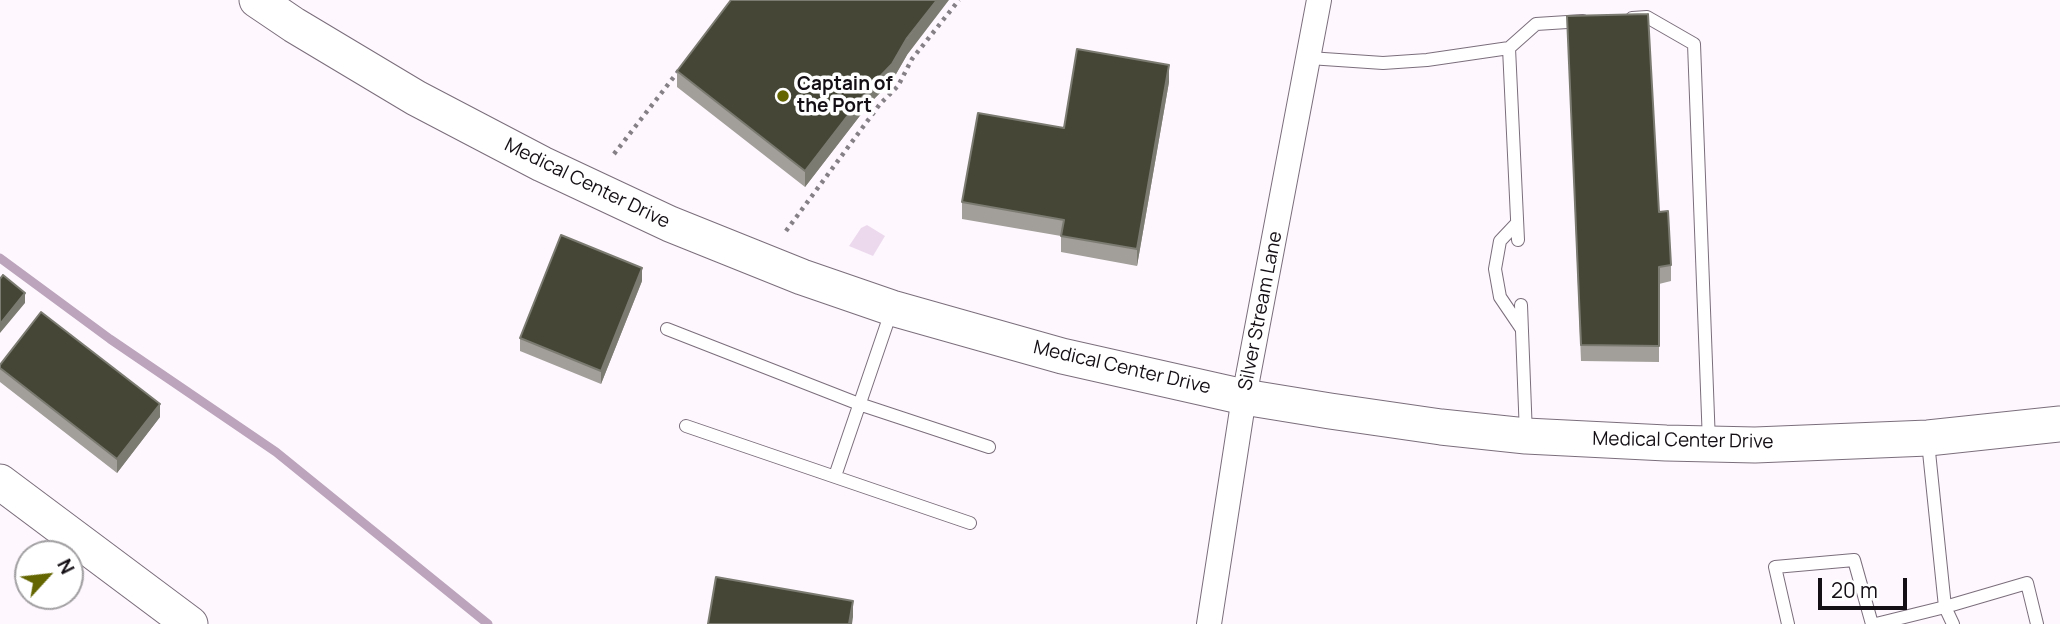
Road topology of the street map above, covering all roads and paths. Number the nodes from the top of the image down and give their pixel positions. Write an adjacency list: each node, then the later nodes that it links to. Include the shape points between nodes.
1 (257, 0): 14 (street, Medical Center Drive, via 416,98 542,164 670,224)
2 (958, 0): 11 (path)
3 (1319, 0): 7 (street, Silver Stream Lane)
4 (1619, 18): 23 (lane, via 1647,16 1694,44)
5 (1592, 20): 6 (lane, via 1536,24)
6 (1509, 48): 7 (lane, via 1383,64); 10 (lane)
7 (1310, 58): 17 (street, Silver Stream Lane)
8 (688, 72): 9 (path, via 682,67)
9 (614, 154)
10 (1517, 223): 12 (lane); 16 (lane, via 1500,241 1496,269 1500,297)
11 (786, 230)
12 (1518, 240)
13 (1521, 306): 16 (lane)
14 (892, 308): 17 (street, Medical Center Drive, via 1062,356); 18 (lane)
15 (667, 329): 18 (lane)
16 (1522, 329): 21 (lane)
17 (1244, 397): 21 (street, Medical Center Drive); 30 (street, Silver Stream Lane)
18 (859, 404): 24 (lane); 25 (lane)
19 (2060, 424): 22 (street, Medical Center Drive)
20 (686, 426): 25 (lane)
21 (1527, 436): 23 (street, Medical Center Drive)
22 (1928, 438): 23 (street, Medical Center Drive); 28 (lane)
23 (1709, 444)
24 (989, 447)
25 (835, 477): 27 (lane)
26 (0, 482): 29 (street)
27 (970, 523)
28 (1945, 607): 32 (lane); 33 (lane); 34 (lane, via 2027,583)
29 (190, 624)
30 (1209, 624)
31 (1788, 624): 32 (lane, via 1775,567 1854,560)
32 (1874, 624)
33 (1953, 624)
34 (2037, 624)

